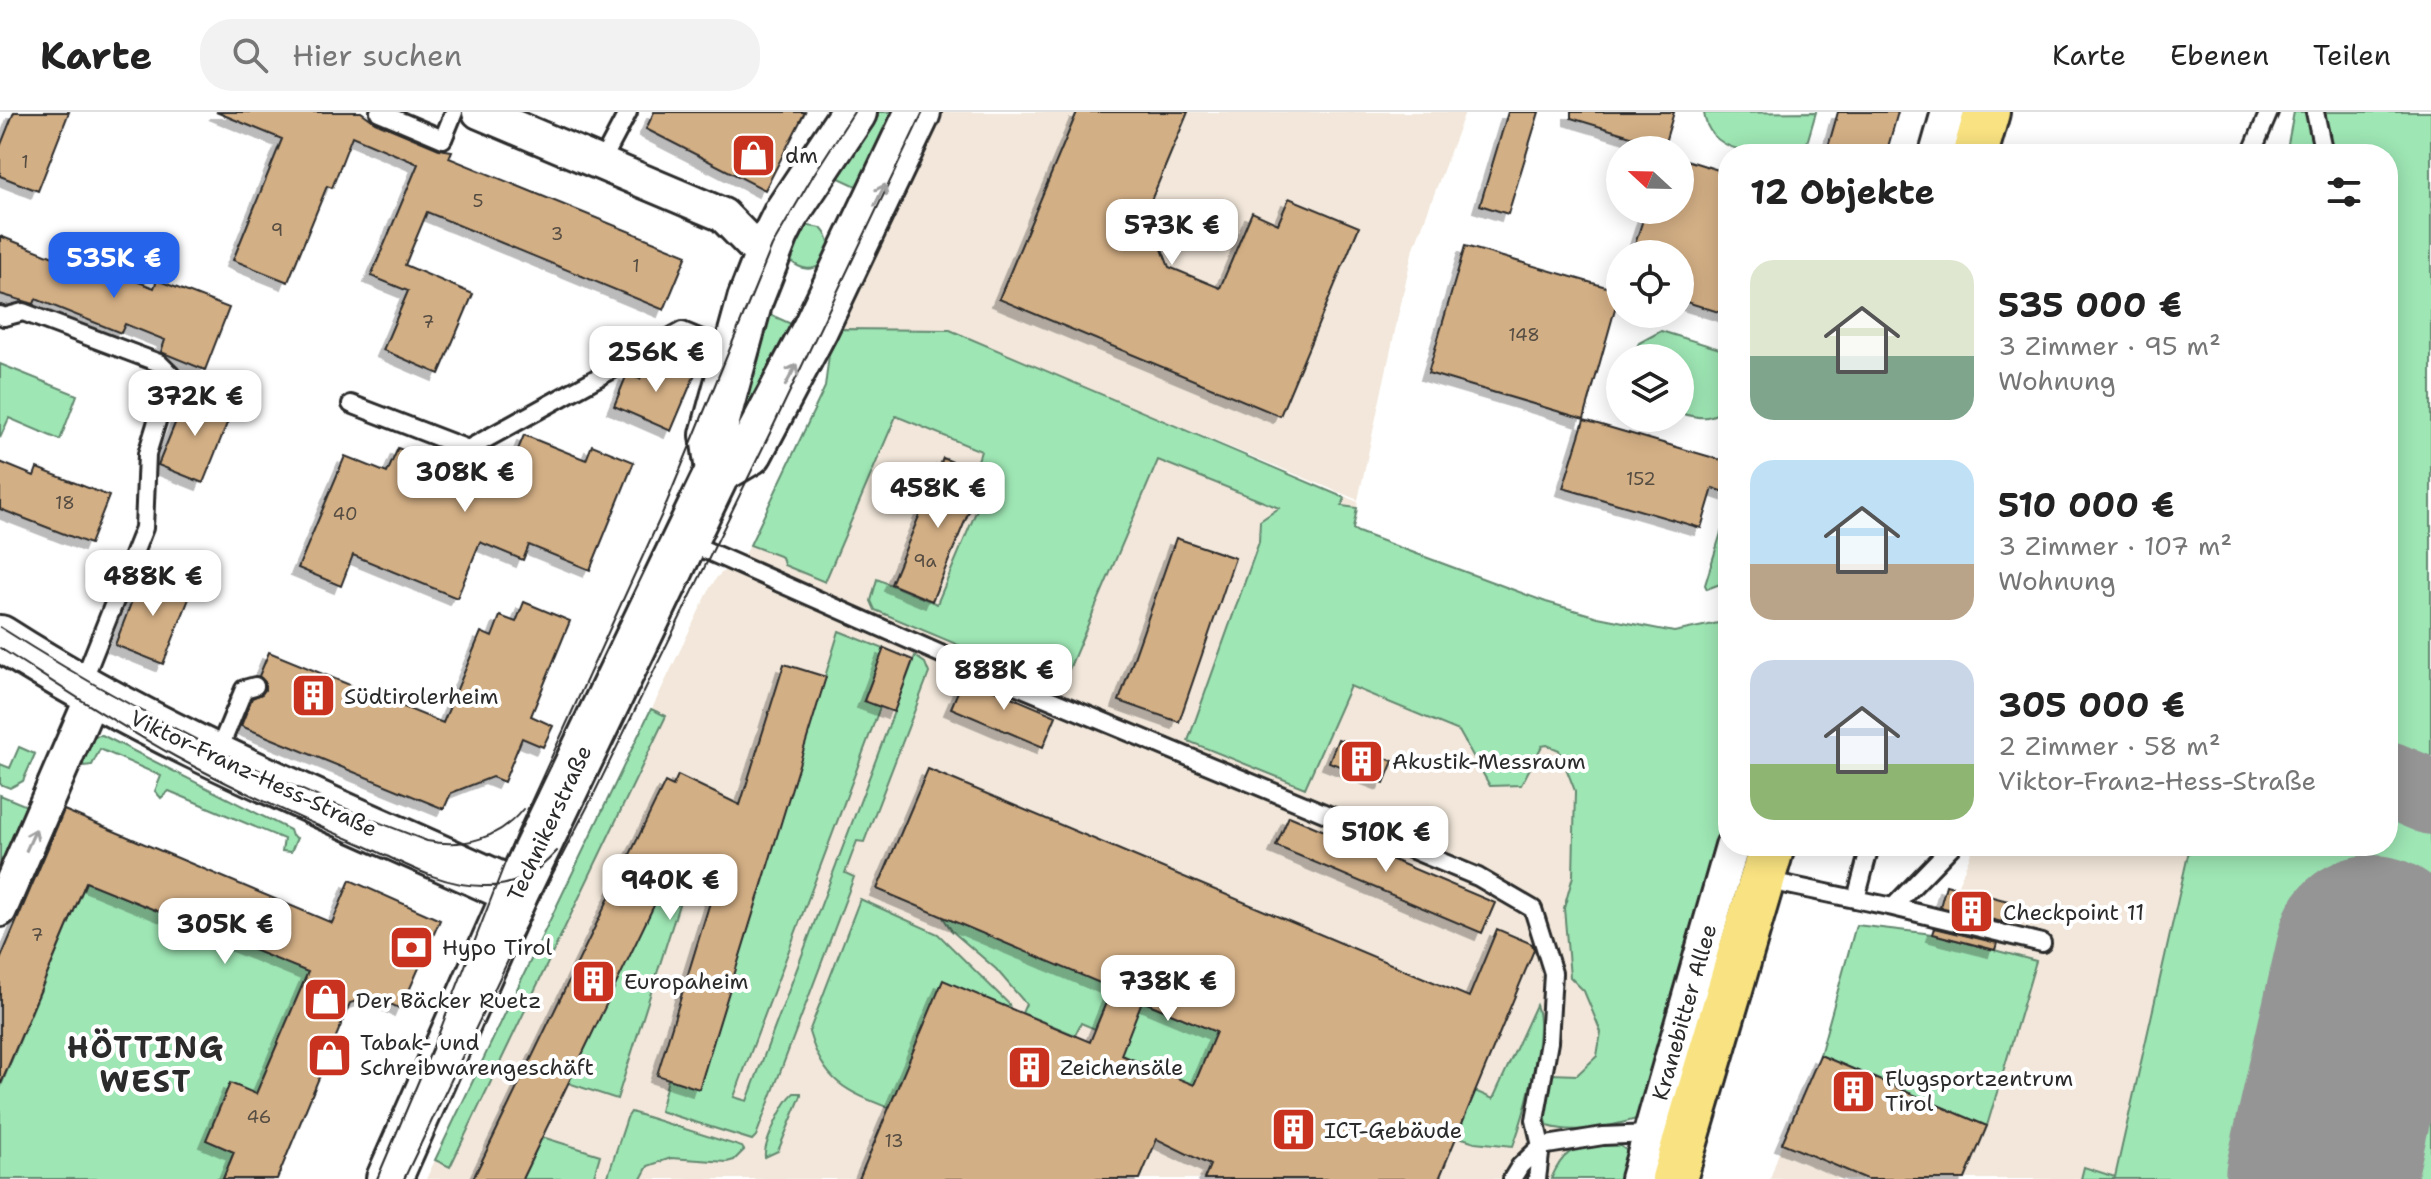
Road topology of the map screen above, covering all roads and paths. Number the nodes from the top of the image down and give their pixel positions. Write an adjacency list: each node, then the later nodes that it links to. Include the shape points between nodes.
1 (379, 112): 2 (lane, via 443,139)
2 (454, 112)
3 (479, 112): 15 (street)
4 (628, 112): 15 (lane)
5 (854, 112): 17 (street)
6 (918, 112): 18 (street, one-way to 6)
7 (1948, 112): 11 (street)
8 (1987, 112): 12 (main road)
9 (2269, 112): 13 (lane)
10 (2315, 112): 14 (lane)
11 (1939, 144)
12 (1978, 144)
13 (2255, 144)
14 (2322, 144)
15 (601, 163): 16 (street)
16 (723, 215): 17 (street); 17 (street)
17 (781, 238): 18 (street, via 788,279 810,286 832,279); 18 (street, via 806,211 830,216 845,234); 20 (street, via 750,300)
18 (844, 265): 22 (street, one-way to 18, via 750,452)
19 (0, 315): 26 (lane, via 23,312 159,363 171,375 147,454 144,528)
20 (737, 353): 21 (lane, via 682,331 468,449); 22 (street, via 713,435)
21 (351, 404)
22 (718, 471): 23 (street, Technikerstraße)
23 (685, 540): 32 (street, Technikerstraße); 38 (lane, via 943,655 1478,877 1533,909 1553,973 1549,1042 1535,1120)
24 (0, 638): 26 (street, Viktor-Franz-Hess-Straße)
25 (255, 686): 27 (lane, via 244,689)
26 (87, 691): 27 (street, Viktor-Franz-Hess-Straße); 35 (street, one-way to 26, via 61,770)
27 (215, 758): 32 (street, Viktor-Franz-Hess-Straße)
28 (1729, 856): 37 (street, Kranebitter Allee)
29 (1867, 856): 33 (lane)
30 (1942, 856): 34 (lane)
31 (1767, 863): 33 (lane, Kranebitter Allee); 43 (main road, Kranebitter Allee)
32 (516, 892): 39 (street, Technikerstraße)
33 (1856, 899): 34 (lane, Kranebitter Allee)
34 (1893, 907): 36 (lane, Kranebitter Allee)
35 (0, 910)
36 (2042, 943)
37 (1650, 1134): 38 (lane); 42 (street, Kranebitter Allee)
38 (1541, 1146): 40 (lane); 41 (lane)
39 (389, 1179)
40 (1512, 1179)
41 (1537, 1179)
42 (1637, 1179)
43 (1674, 1179)

